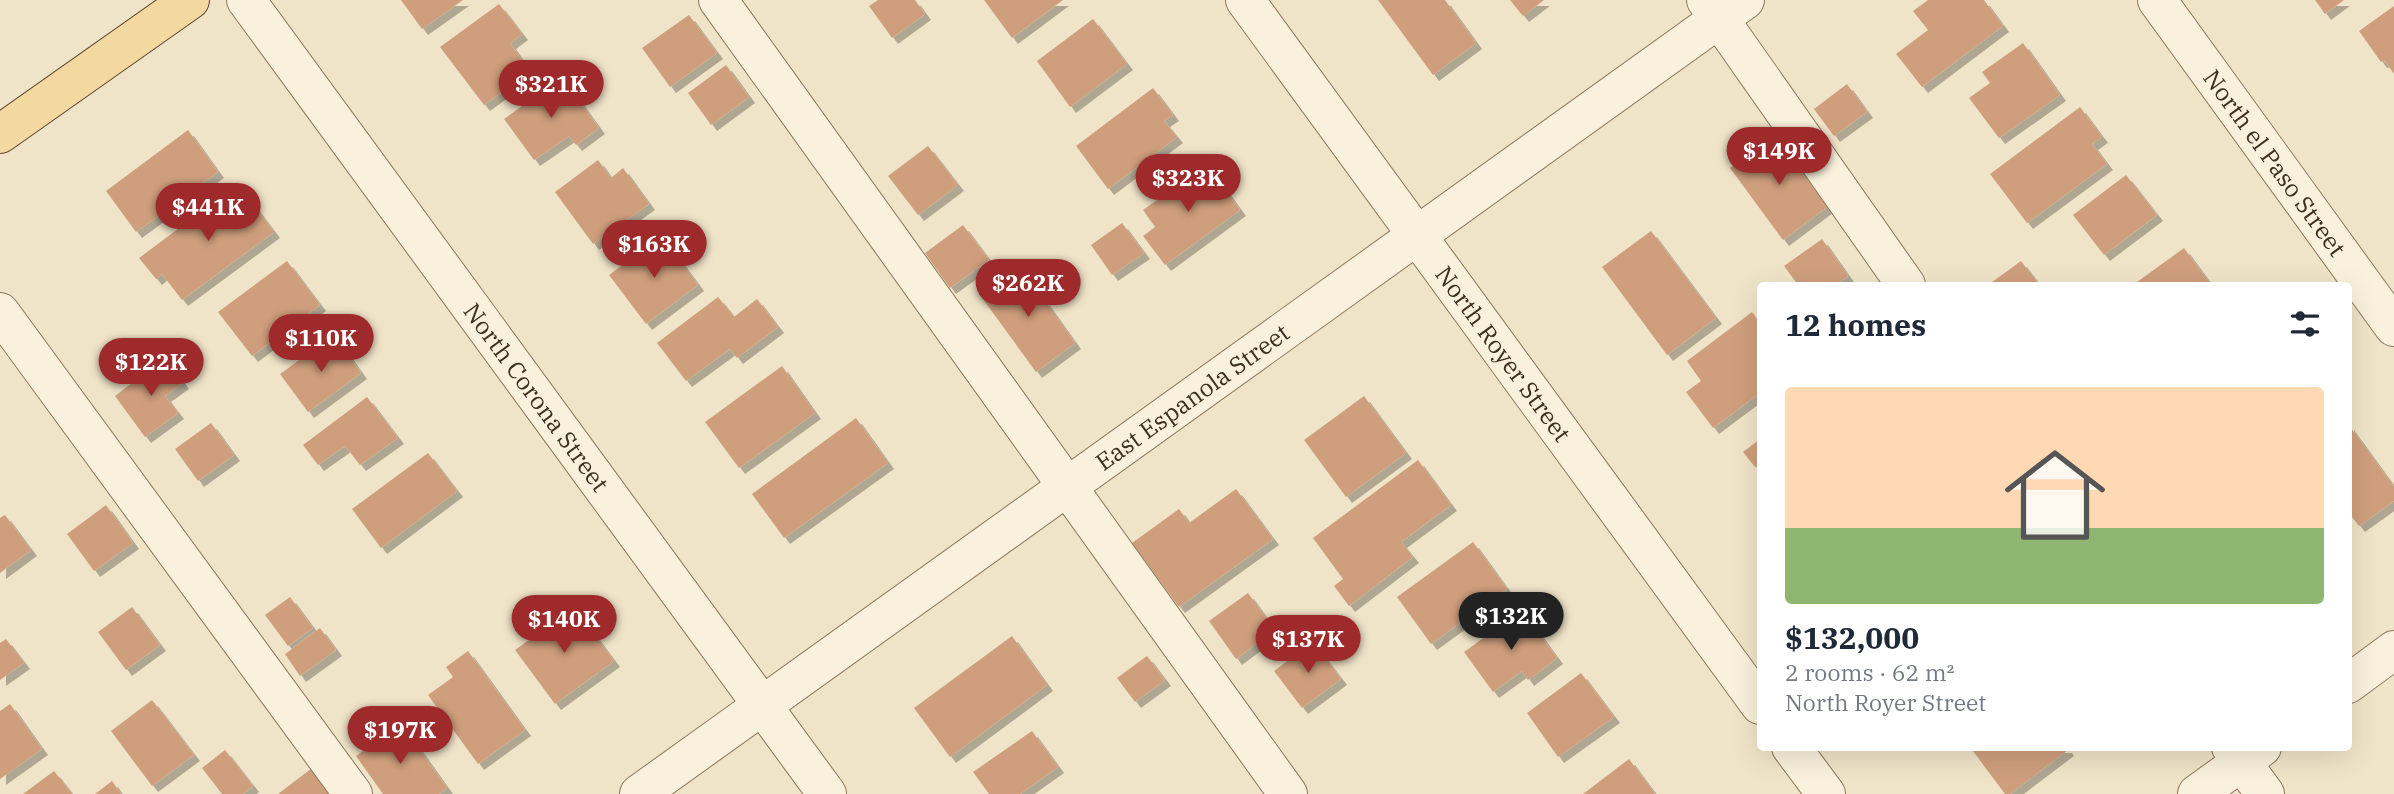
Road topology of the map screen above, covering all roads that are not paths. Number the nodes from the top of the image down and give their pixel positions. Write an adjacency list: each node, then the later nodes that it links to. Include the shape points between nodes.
1 (190, 0): 7 (main road)
2 (246, 0): 16 (street, North Corona Street)
3 (718, 0): 12 (street)
4 (1245, 0): 8 (street, North Royer Street)
5 (2157, 0): 11 (street, North el Paso Street)
6 (1723, 6): 8 (street, East Espanola Street); 9 (street)
7 (0, 134)
8 (1416, 237): 12 (street, East Espanola Street); 15 (street, North Royer Street)
9 (1904, 282)
10 (0, 312): 19 (street)
11 (2394, 327)
12 (1068, 485): 16 (street, East Espanola Street); 22 (street)
13 (2394, 650): 14 (street)
14 (2352, 681)
15 (1757, 701)
16 (762, 705): 20 (street, East Espanola Street); 21 (street, North Corona Street)
17 (1794, 751): 23 (street)
18 (2245, 752): 24 (street); 25 (street)
19 (353, 794)
20 (639, 794)
21 (827, 794)
22 (1288, 794)
23 (1826, 794)
24 (2197, 794)
25 (2265, 794)

